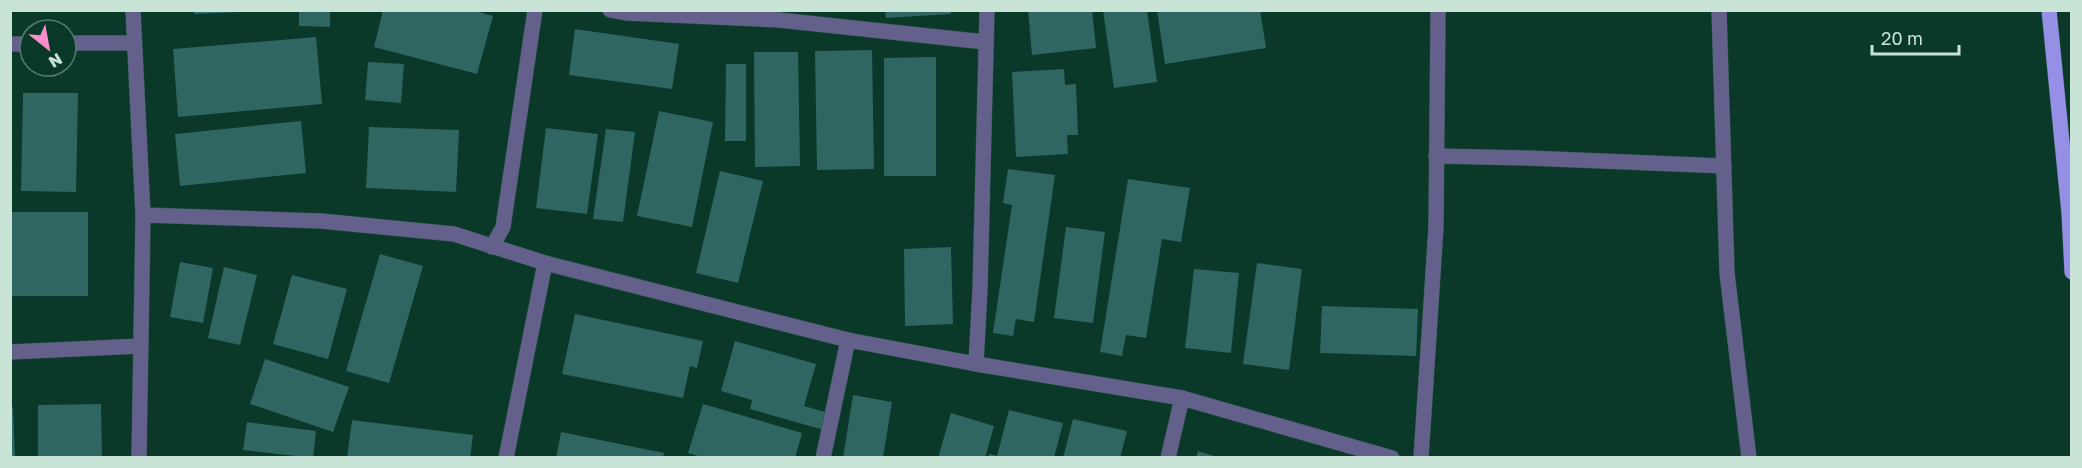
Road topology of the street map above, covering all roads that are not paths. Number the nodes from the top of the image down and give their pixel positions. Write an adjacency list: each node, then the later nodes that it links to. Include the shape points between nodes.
1 (133, 10): 9 (street)
2 (536, 10): 14 (street, via 502,227)
3 (610, 10): 8 (street, via 779,20)
4 (987, 10): 8 (street)
5 (1438, 10): 11 (street)
6 (1719, 10): 12 (street)
7 (2049, 10): 16 (main road)
8 (985, 42): 20 (street)
9 (134, 43): 10 (street); 13 (street)
10 (78, 44)
11 (1436, 156): 12 (street); 27 (street, via 1436,227)
12 (1724, 166): 28 (street, via 1727,273)
13 (143, 215): 14 (street, via 321,221 454,234); 18 (street)
14 (492, 246): 15 (street)
15 (545, 263): 17 (street); 23 (street)
16 (2072, 272)
17 (848, 339): 20 (street); 24 (street)
18 (141, 346): 19 (street); 22 (street)
19 (10, 352)
20 (976, 364): 21 (street)
21 (1182, 398): 25 (street); 26 (street)
22 (140, 458)
23 (506, 458)
24 (823, 458)
25 (1168, 458)
26 (1392, 458)
27 (1421, 458)
28 (1749, 458)

